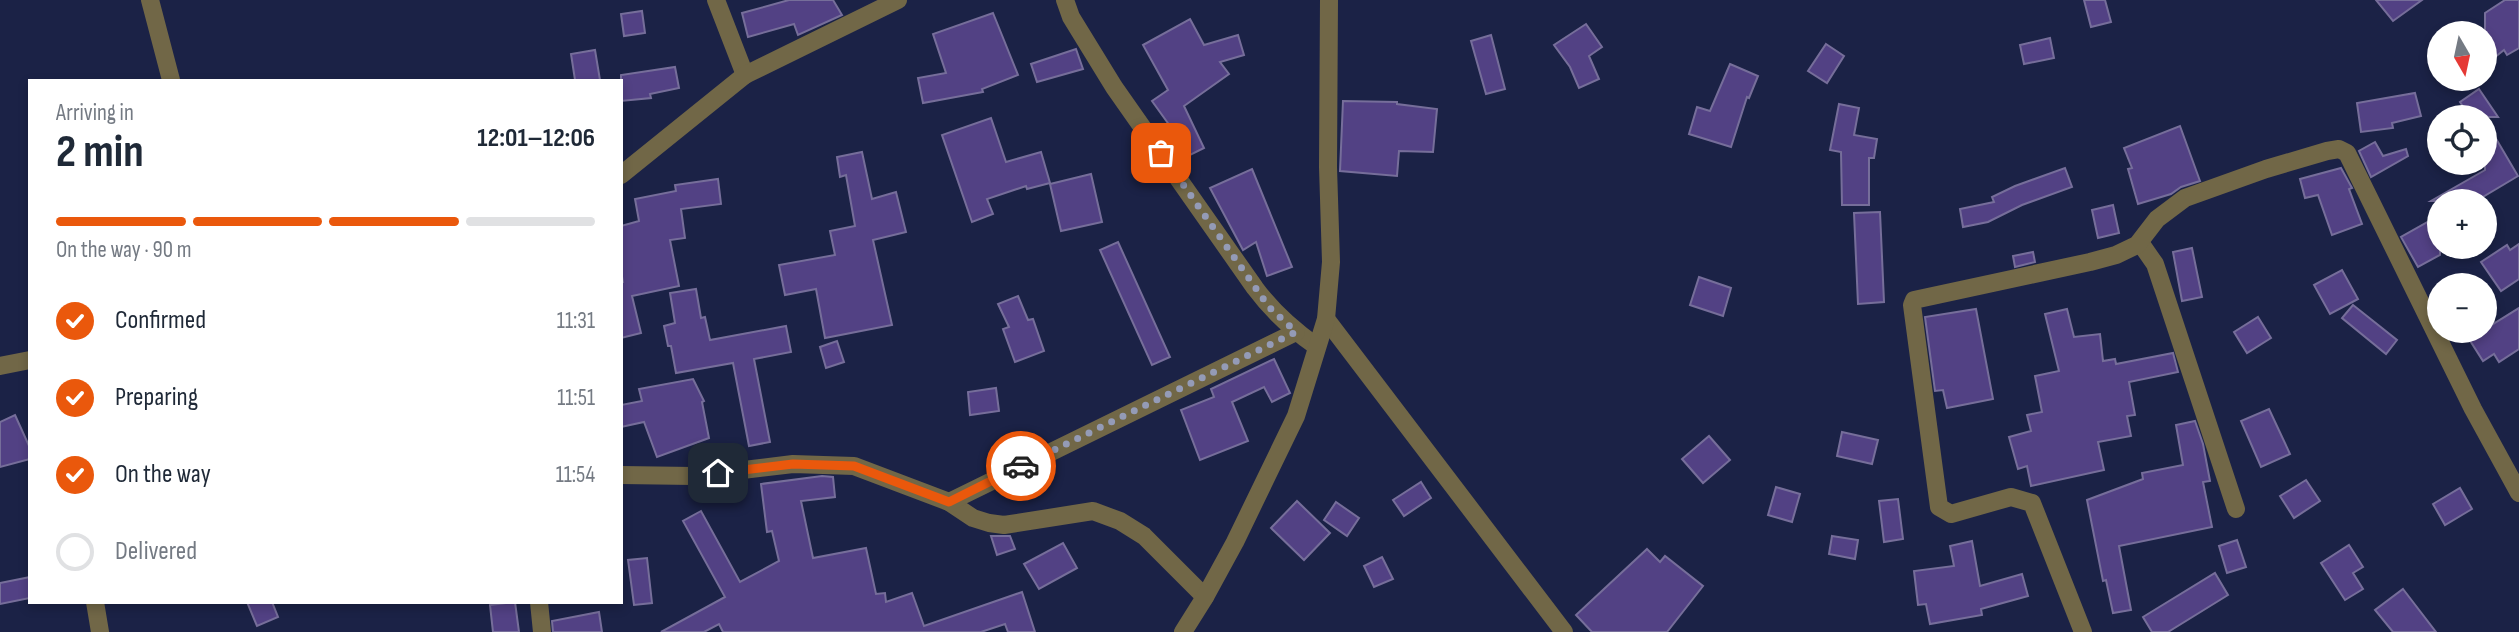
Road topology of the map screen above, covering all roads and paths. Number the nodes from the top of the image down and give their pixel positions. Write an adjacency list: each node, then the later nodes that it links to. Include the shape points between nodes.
1 (150, 0): 7 (street)
2 (716, 0): 6 (street)
3 (898, 0): 6 (street)
4 (1065, 0): 11 (street, via 1078,28 1153,142 1269,307)
5 (1329, 3): 10 (street, via 1331,262)
6 (745, 75): 8 (street)
7 (171, 79)
8 (623, 173)
9 (2137, 245): 16 (street, via 2157,219 2185,198 2327,151 2347,153); 18 (street, via 2141,244 2155,264); 26 (street, via 2090,262 1917,298 1912,305 1939,507 1951,514 2011,497 2032,503)
10 (1326, 319): 12 (street); 25 (street)
11 (1296, 332): 12 (street); 17 (street)
12 (1316, 345): 19 (street, via 1296,416)
13 (28, 359): 14 (street)
14 (0, 366)
15 (623, 475): 17 (street, via 693,476 793,464 854,466)
16 (2519, 493)
17 (949, 502): 19 (street, via 973,519 1004,526 1093,511 1144,536)
18 (2236, 509)
19 (1205, 597): 24 (street)
20 (95, 604): 22 (street)
21 (539, 604): 23 (street)
22 (100, 632)
23 (541, 632)
24 (1183, 632)
25 (1564, 632)
26 (2082, 632)

